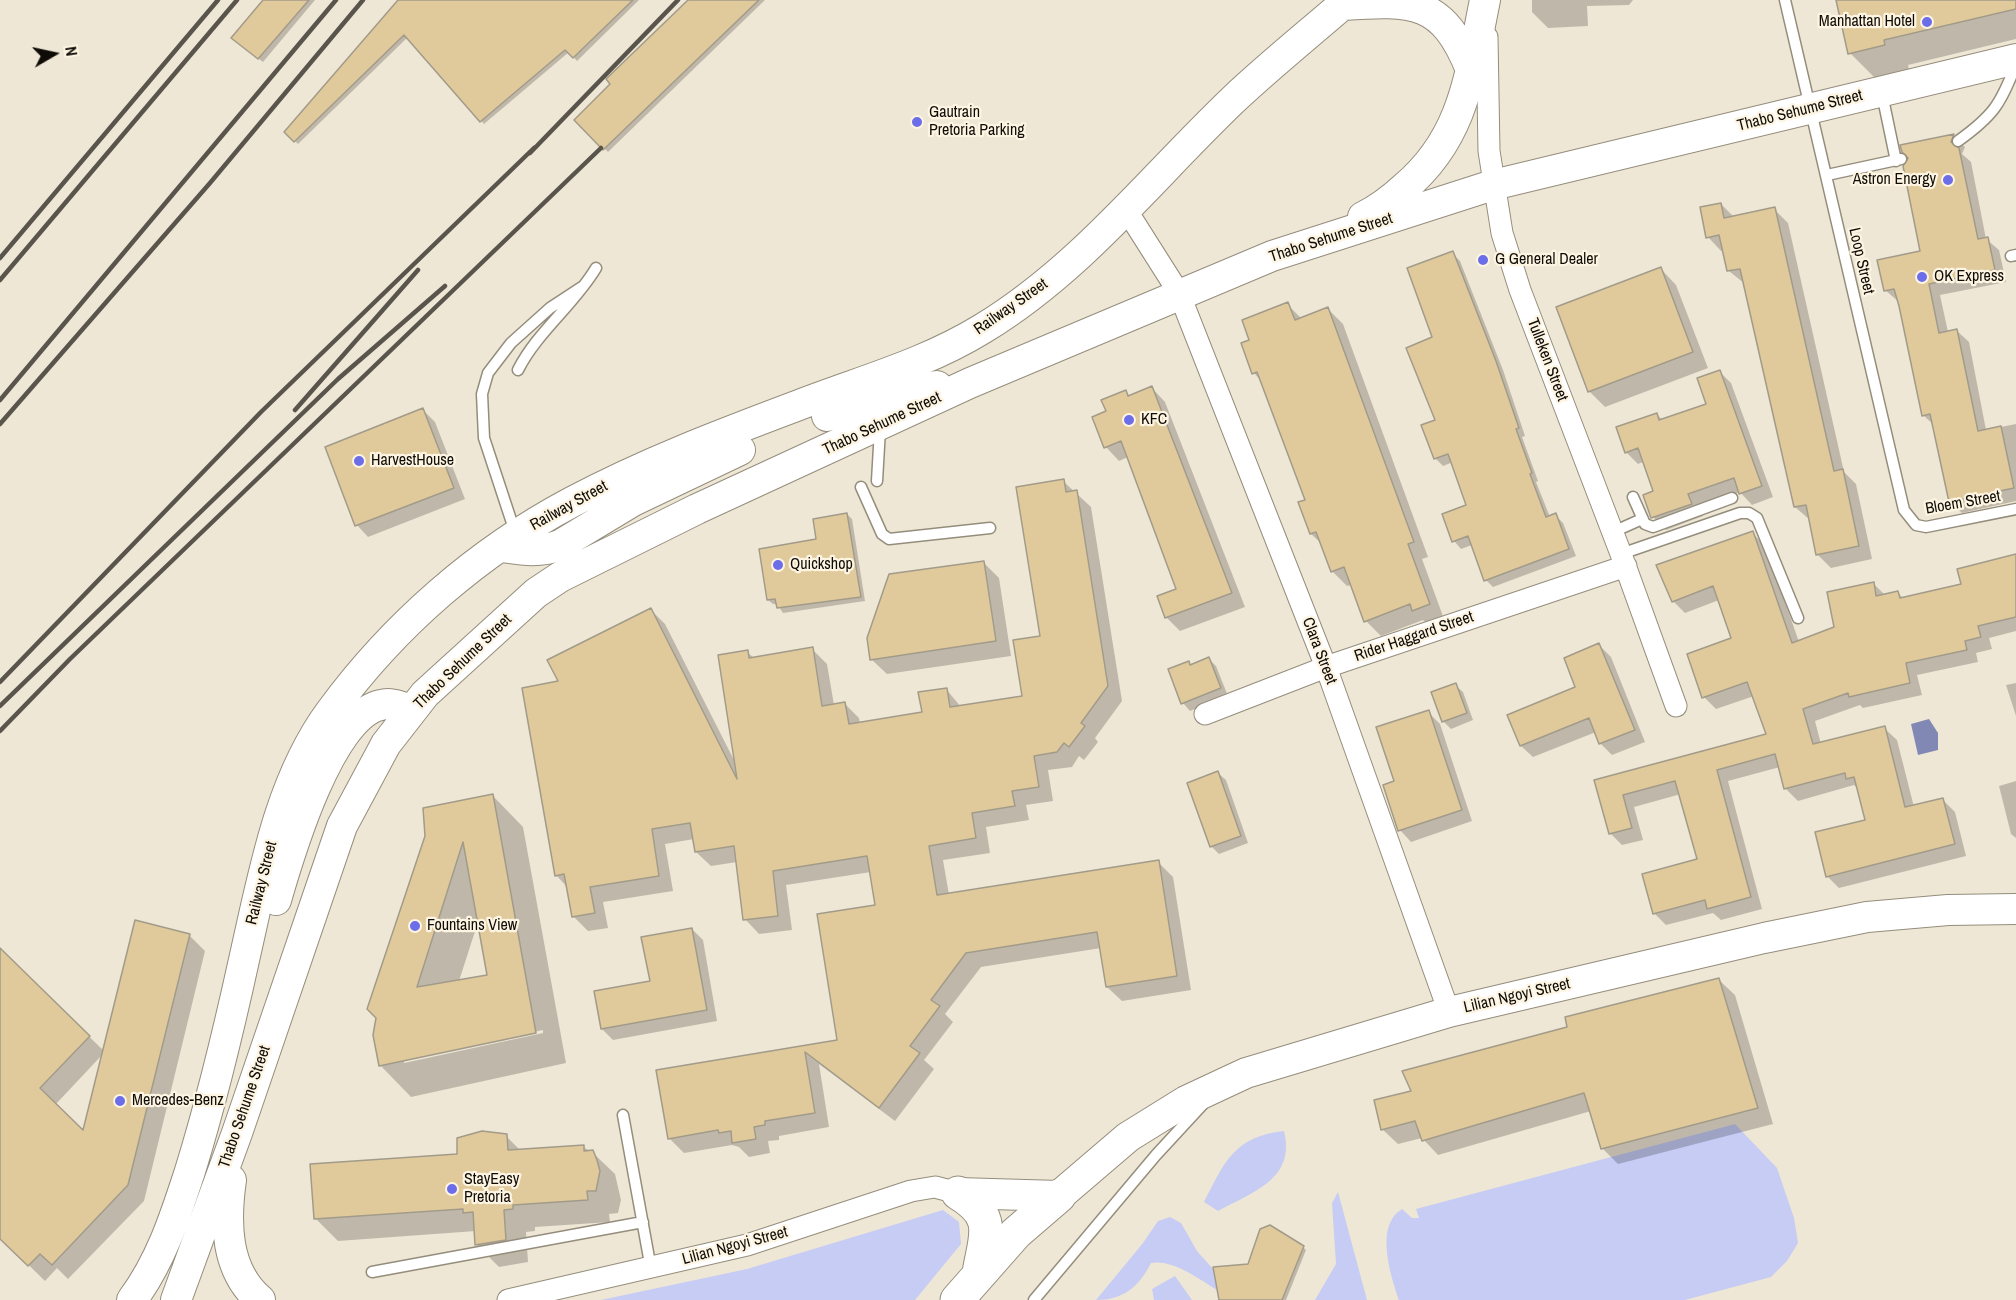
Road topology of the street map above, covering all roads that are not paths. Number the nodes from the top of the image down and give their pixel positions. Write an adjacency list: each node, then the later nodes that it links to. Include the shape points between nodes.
1 (1485, 0): 6 (main road); 11 (street, Tulleken Street)
2 (1785, 0): 8 (lane, Loop Street)
3 (1346, 2): 6 (main road, via 1397,1 1431,10 1462,45); 12 (main road, Railway Street, via 1234,99)
4 (2016, 59): 7 (main road, Thabo Sehume Street)
5 (2016, 64): 9 (lane, via 2002,99 1980,126)
6 (1471, 70): 13 (main road, via 1454,126 1427,169 1379,210)
7 (1881, 92): 8 (main road, Thabo Sehume Street); 10 (lane, via 1898,160)
8 (1811, 109): 10 (lane, Loop Street); 11 (main road, Thabo Sehume Street)
9 (1958, 141)
10 (1827, 175): 26 (lane, Loop Street, via 1898,490 1904,510)
11 (1493, 185): 13 (main road, Thabo Sehume Street); 28 (street, Tulleken Street, via 1502,233 1520,290)
12 (1127, 211): 16 (street, Clara Street); 29 (main road, Railway Street, via 1063,270 983,329 916,363 802,403 610,482)
13 (1272, 256): 16 (main road, Thabo Sehume Street)
14 (596, 268): 15 (lane)
15 (582, 287): 17 (lane); 29 (lane, via 550,308 511,343 488,373 482,394 484,438)
16 (1179, 293): 18 (main road, Thabo Sehume Street); 32 (street, Clara Street)
17 (518, 370)
18 (955, 391): 19 (main road, Thabo Sehume Street); 29 (main road, via 933,386 897,394 728,454 547,550)
19 (880, 425): 20 (lane); 34 (main road, Thabo Sehume Street, via 560,577 536,593)
20 (877, 480)
21 (861, 486): 27 (lane, via 882,534 889,539)
22 (1633, 497): 25 (lane)
23 (1732, 498): 25 (lane, via 1653,527)
24 (2016, 509): 26 (lane, Bloem Street, via 1938,526)
25 (1642, 519): 28 (lane)
26 (1916, 525)
27 (990, 528)
28 (1612, 531): 30 (street, Tulleken Street)
29 (509, 541): 39 (main road, Railway Street, via 458,578 384,645 320,727 288,791 269,850)
30 (1623, 560): 31 (lane, via 1740,513 1749,513 1757,518); 32 (street, Rider Haggard Street); 33 (street, Tulleken Street)
31 (1798, 618)
32 (1326, 667): 35 (street, Rider Haggard Street); 37 (street, Clara Street)
33 (1676, 706)
34 (412, 710): 39 (main road, via 382,704 370,708 358,718 326,764 303,813 243,1014); 41 (main road, Thabo Sehume Street, via 386,744 342,826)
35 (1205, 714)
36 (2016, 909): 37 (main road, Lilian Ngoyi Street, via 1868,917)
37 (1449, 1012): 38 (main road, Lilian Ngoyi Street, via 1246,1073)
38 (1221, 1085): 43 (main road, Lilian Ngoyi Street, via 1186,1101 1128,1137); 53 (lane, via 1156,1155)
39 (215, 1091): 48 (main road, Railway Street, via 169,1237)
40 (623, 1115): 44 (lane)
41 (237, 1132): 49 (main road, Thabo Sehume Street); 50 (main road, via 227,1206 229,1242 239,1274)
42 (958, 1193): 43 (main road); 45 (street, Lilian Ngoyi Street, via 935,1187 911,1191 747,1245); 47 (main road, via 977,1208 987,1231)
43 (1059, 1196): 47 (main road, via 1016,1233)
44 (643, 1222): 45 (lane); 46 (lane)
45 (651, 1269): 51 (street, Lilian Ngoyi Street)
46 (372, 1272)
47 (979, 1273): 52 (main road)
48 (132, 1300)
49 (176, 1300)
50 (260, 1300)
51 (508, 1300)
52 (957, 1300)
53 (1034, 1300)

